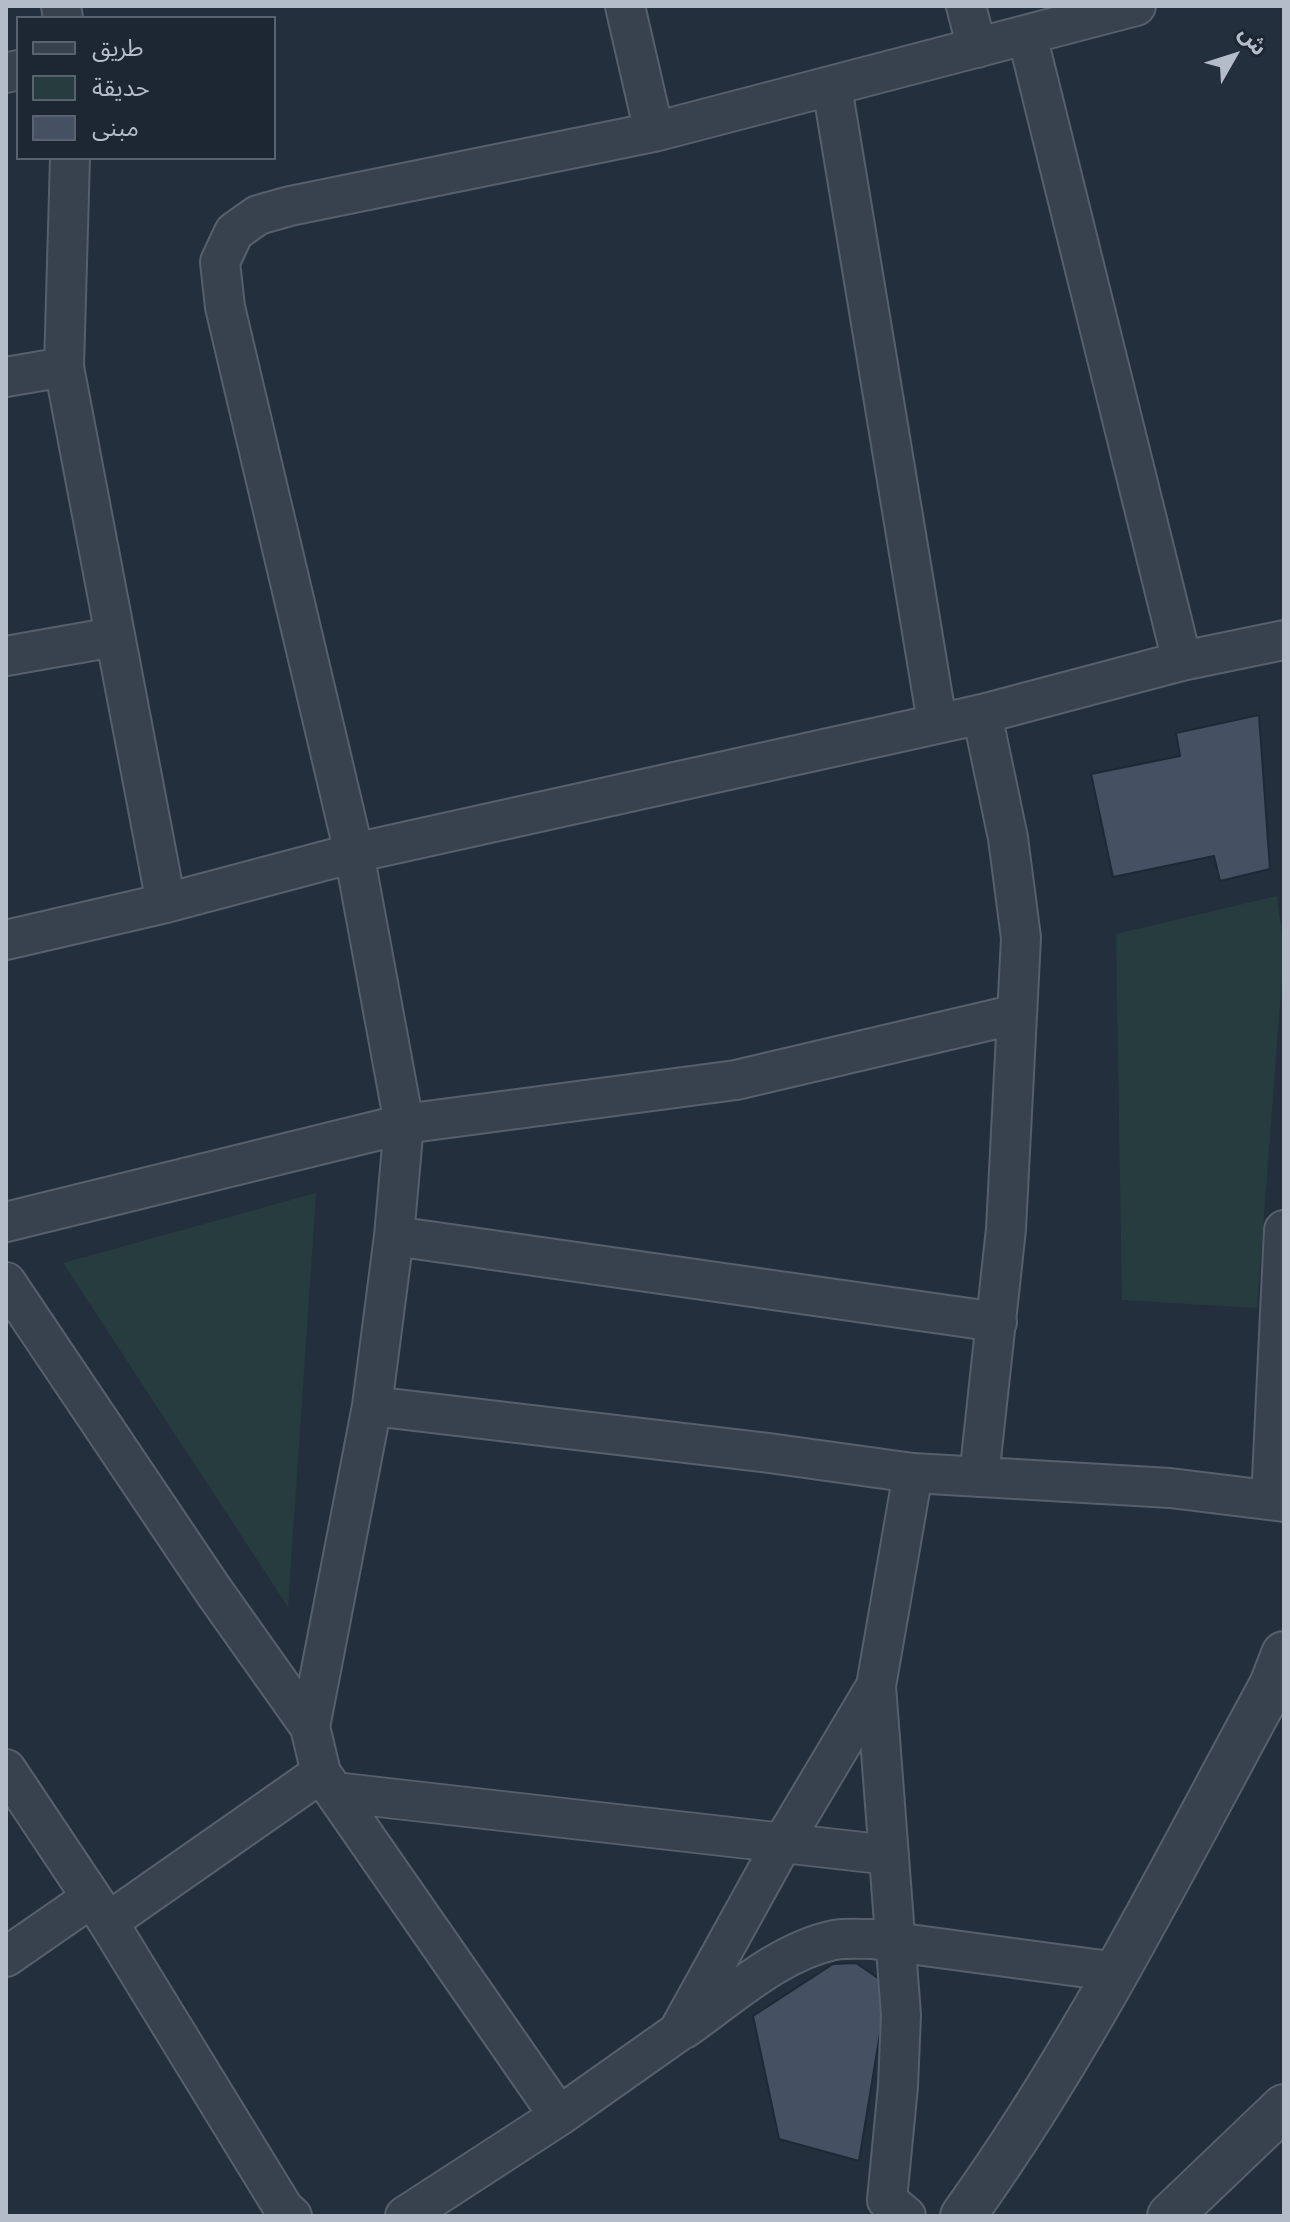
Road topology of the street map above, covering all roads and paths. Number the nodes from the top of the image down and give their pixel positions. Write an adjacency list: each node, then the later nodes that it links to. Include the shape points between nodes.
1 (625, 6): 7 (street)
2 (966, 6): 5 (street)
3 (1136, 6): 4 (street)
4 (1027, 35): 5 (street); 14 (street)
5 (977, 48): 6 (street)
6 (832, 87): 7 (street); 16 (street)
7 (654, 132): 17 (street, via 268,212 234,232 220,262 225,307)
8 (70, 160): 9 (street)
9 (64, 367): 10 (street); 11 (street)
10 (6, 377)
11 (114, 637): 13 (street); 18 (street)
12 (1284, 640): 14 (street)
13 (6, 656)
14 (1182, 661): 15 (street)
15 (982, 714): 16 (street); 20 (street, via 1008,838 1021,938)
16 (937, 722): 17 (street)
17 (354, 853): 18 (street); 21 (street)
18 (166, 903): 19 (street)
19 (6, 940)
20 (1017, 1014): 21 (street, via 736,1080); 26 (street)
21 (404, 1124): 22 (street); 24 (street)
22 (6, 1222)
23 (1284, 1230): 30 (street)
24 (394, 1236): 26 (street); 27 (street)
25 (6, 1282): 33 (street)
26 (997, 1322): 29 (street)
27 (372, 1406): 28 (street); 33 (street)
28 (913, 1473): 29 (street); 32 (street)
29 (979, 1477): 30 (street, via 1170,1488)
30 (1277, 1501)
31 (1284, 1654): 41 (street)
32 (876, 1686): 36 (street); 37 (street)
33 (310, 1727): 35 (street)
34 (6, 1769): 38 (street)
35 (328, 1782): 36 (street); 38 (street); 44 (street)
36 (783, 1842): 37 (street); 42 (street)
37 (889, 1855): 39 (street)
38 (100, 1910): 40 (street); 45 (street)
39 (895, 1943): 41 (street); 42 (street, via 836,1939 806,1949); 47 (street, via 901,2015 887,2200)
40 (6, 1957)
41 (1117, 1972): 48 (street, via 1009,2152)
42 (678, 2032): 44 (street)
43 (1284, 2107): 49 (street)
44 (559, 2116): 46 (street)
45 (280, 2214)
46 (405, 2216)
47 (906, 2216)
48 (963, 2216)
49 (1170, 2216)

